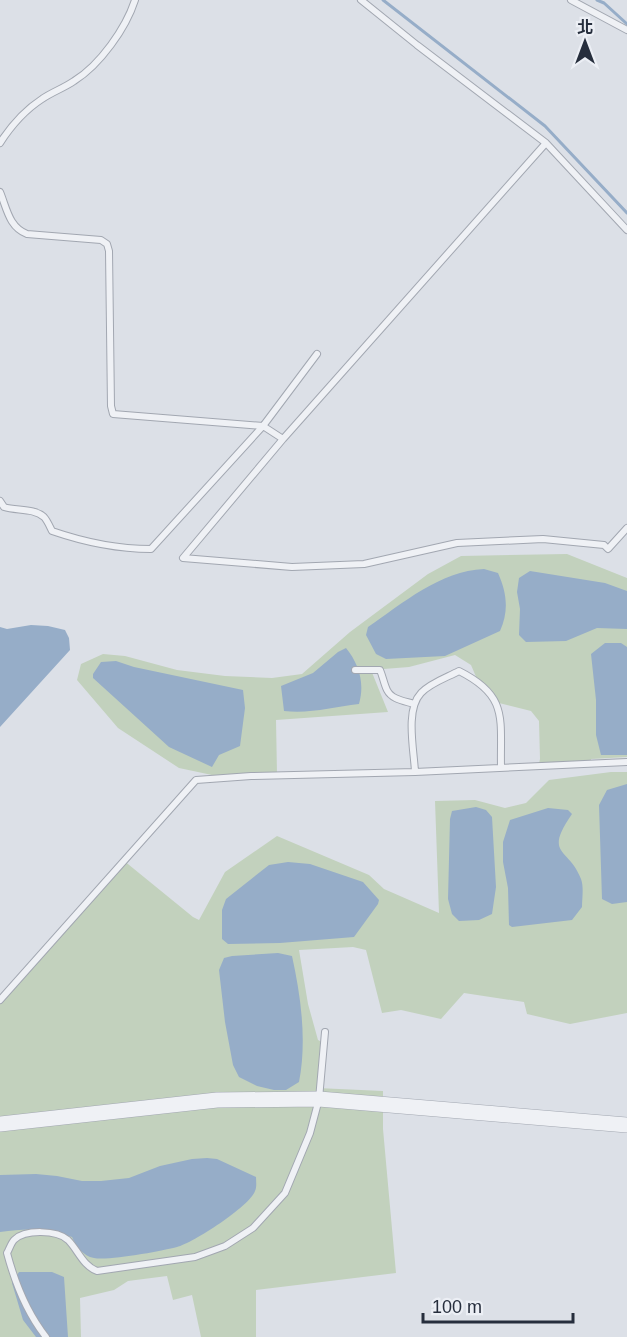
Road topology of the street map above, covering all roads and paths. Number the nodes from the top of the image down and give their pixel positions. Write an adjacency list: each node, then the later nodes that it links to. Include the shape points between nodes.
1 (135, 0): 5 (lane, via 130,17 100,57 76,80 32,106)
2 (361, 0): 6 (lane)
3 (571, 0): 4 (lane)
4 (627, 30)
5 (0, 143)
6 (546, 143): 8 (lane); 11 (lane)
7 (0, 192): 10 (lane, via 18,230 101,240 107,244 113,414)
8 (627, 230)
9 (317, 354): 10 (lane)
10 (263, 426): 11 (lane); 12 (lane, via 151,549 81,541 52,531 44,517 4,507)
11 (283, 439): 13 (lane, via 183,558 292,567 364,564 468,542 543,539 604,545 608,549)
12 (0, 501)
13 (627, 528)
14 (355, 670): 15 (lane, via 380,670 394,698)
15 (414, 704): 17 (lane, via 422,692 459,671 479,681 498,708); 18 (lane)
16 (627, 762): 17 (lane)
17 (501, 768): 18 (lane)
18 (415, 772): 19 (lane, via 196,780)
19 (0, 1000)
20 (325, 1032): 21 (lane)
21 (319, 1099): 22 (street, via 217,1100); 23 (street); 24 (lane, via 285,1193 253,1228 225,1246 195,1257 97,1271 89,1268 66,1238 28,1232 14,1240 7,1253 11,1268 33,1320)
22 (0, 1124)
23 (627, 1125)
24 (46, 1337)

